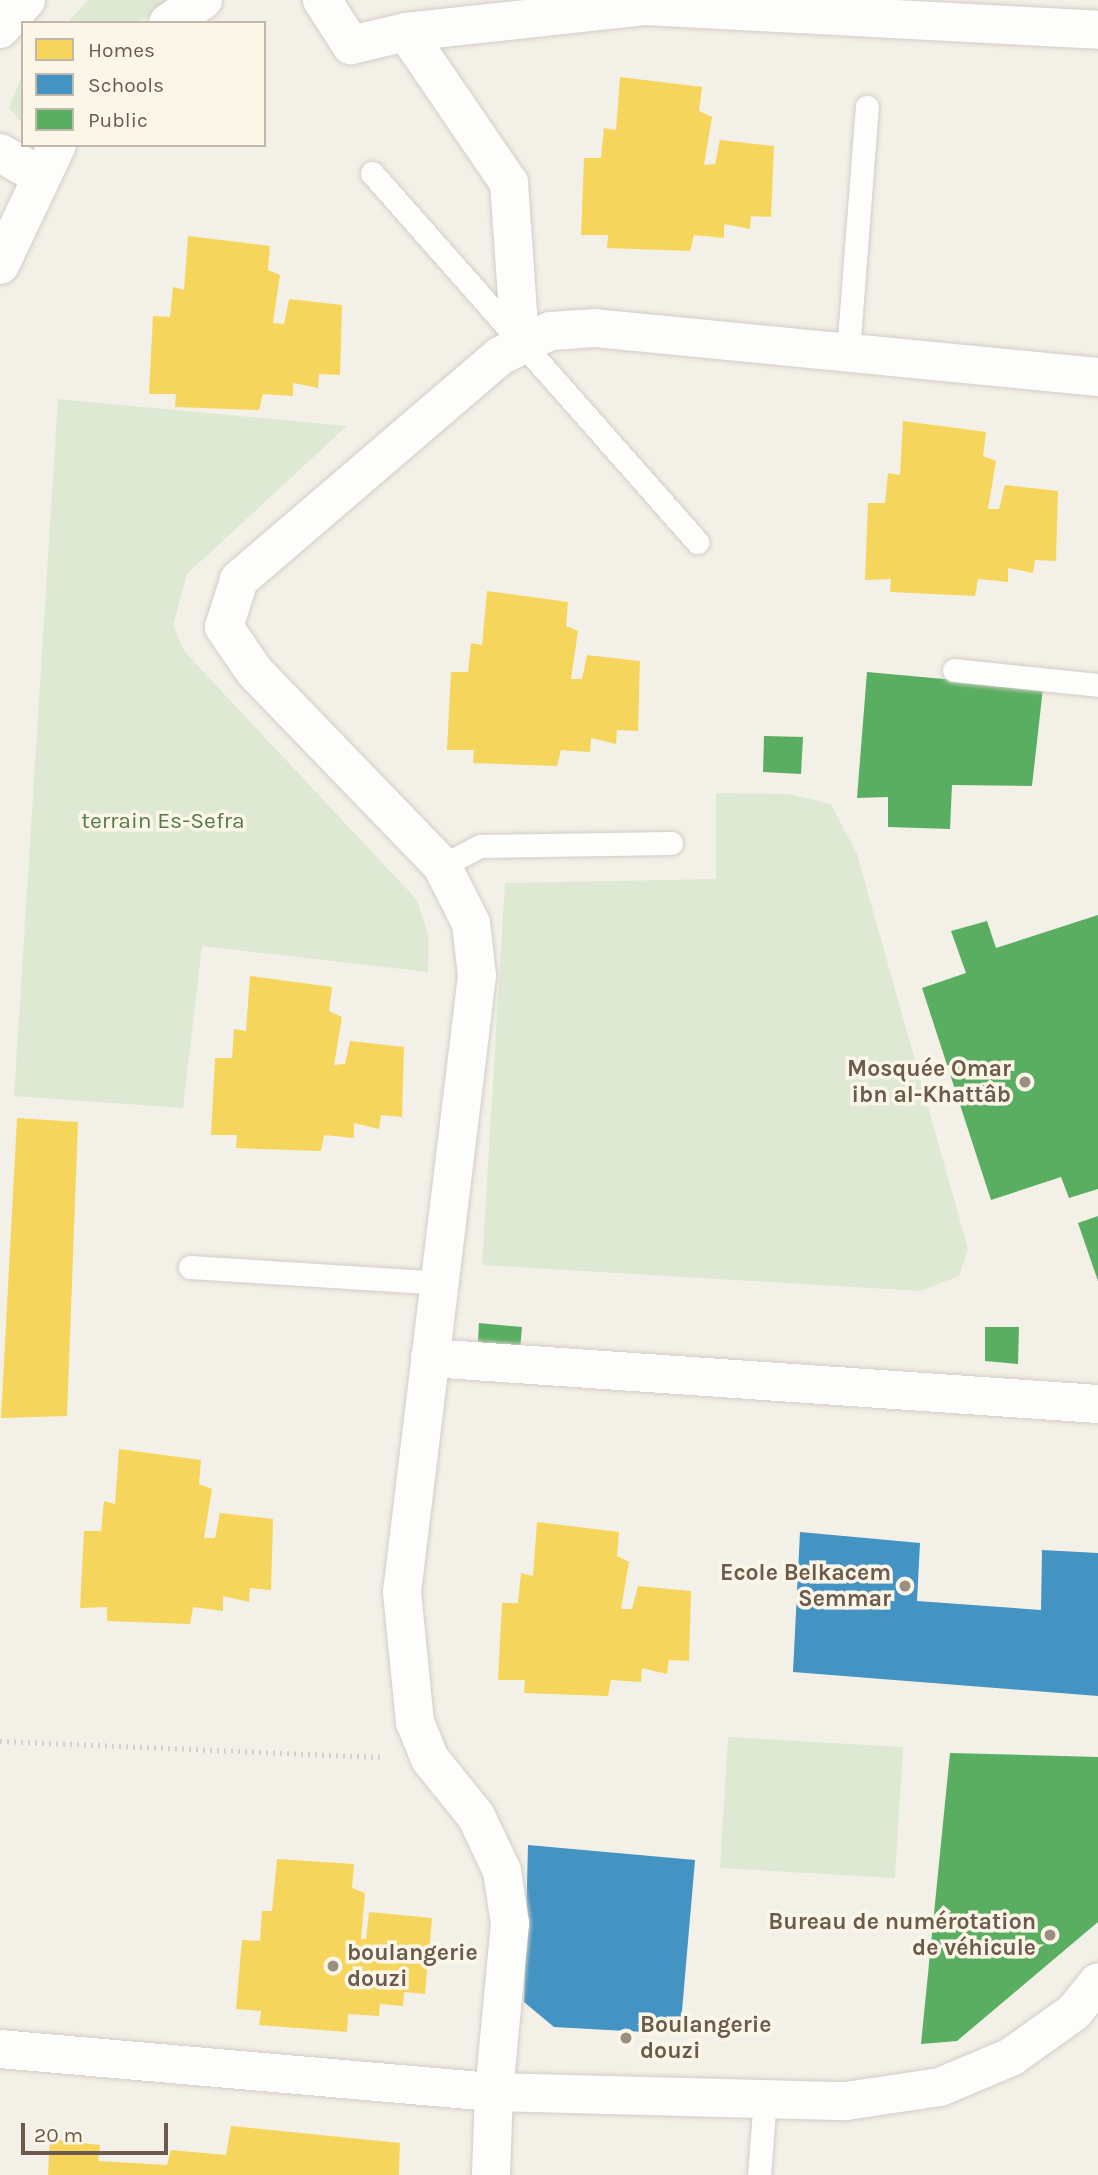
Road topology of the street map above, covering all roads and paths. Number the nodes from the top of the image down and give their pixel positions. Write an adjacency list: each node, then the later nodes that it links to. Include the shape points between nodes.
1 (26, 0): 6 (street)
2 (203, 0): 5 (street)
3 (322, 0): 8 (street, via 351,45)
4 (884, 9): 7 (street); 8 (street, via 645,6)
5 (172, 21)
6 (0, 29)
7 (1098, 30)
8 (406, 32): 14 (street, via 509,183)
9 (867, 107): 15 (lane)
10 (0, 153): 11 (street)
11 (48, 160): 13 (street)
12 (372, 173): 14 (lane)
13 (0, 265)
14 (520, 342): 15 (street, via 550,331 595,328); 17 (lane); 21 (street, via 239,580 224,626 254,671)
15 (848, 352): 16 (street)
16 (1098, 377)
17 (697, 542)
18 (954, 670): 19 (lane)
19 (1098, 685)
20 (671, 842): 21 (lane, via 480,846)
21 (442, 866): 23 (street, via 471,923 477,976)
22 (190, 1267): 23 (lane)
23 (443, 1283): 24 (street)
24 (430, 1358): 25 (street); 27 (street, via 402,1592 415,1722)
25 (1098, 1404)
26 (0, 1741): 27 (path)
27 (430, 1759): 30 (street, via 476,1816 502,1871 510,1923)
28 (1098, 1982): 31 (street, via 1074,2012 1011,2057 940,2087 846,2101)
29 (0, 2049): 30 (street)
30 (494, 2092): 31 (street); 32 (street)
31 (765, 2099): 33 (lane)
32 (491, 2175)
33 (759, 2175)

